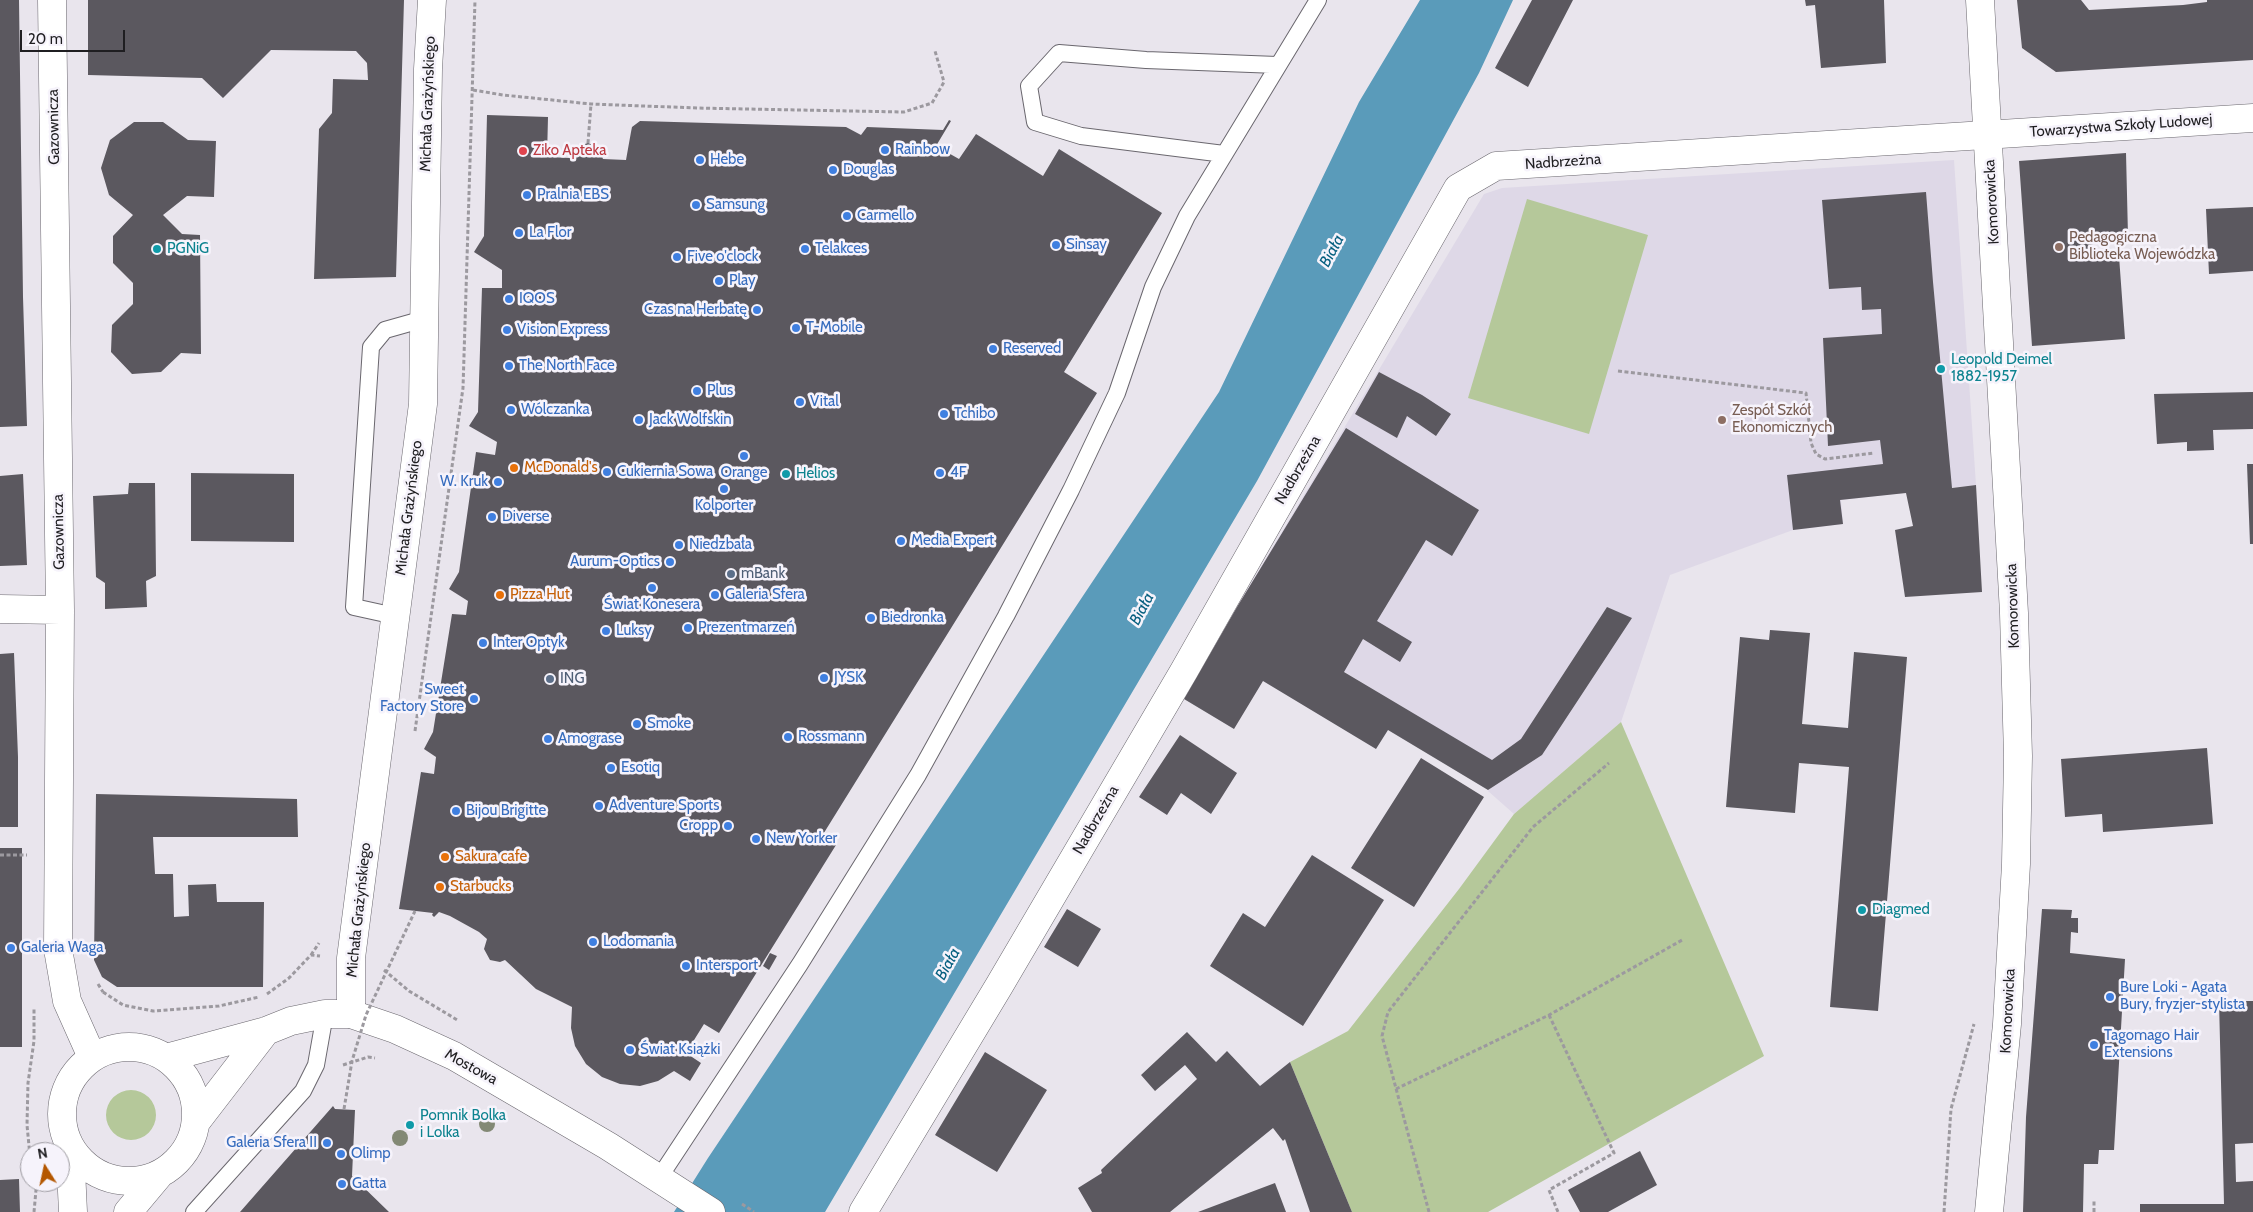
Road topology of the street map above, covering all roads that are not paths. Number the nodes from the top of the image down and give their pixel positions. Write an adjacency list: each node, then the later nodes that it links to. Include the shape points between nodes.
1 (52, 0): 11 (street, Gazownicza)
2 (432, 0): 9 (street, Michała Grażyńskiego)
3 (1318, 0): 5 (lane)
4 (1980, 0): 7 (street, Komorowicka)
5 (1277, 65): 8 (lane); 8 (lane, via 1059,53 1029,86 1035,122 1081,136)
6 (2253, 118): 7 (street, Towarzystwa Szkoły Ludowej)
7 (1988, 134): 26 (street, Nadbrzeżna, via 1496,166 1458,188 1184,671); 27 (street, Komorowicka, via 2014,613 2018,756 2007,1024)
8 (1224, 154): 21 (lane, via 1187,216 1153,287 1117,393 1071,490 918,776 800,964)
9 (424, 319): 12 (street, Michała Grażyńskiego, via 422,404); 12 (lane, via 385,330 370,347 354,607)
10 (0, 609): 11 (street)
11 (60, 610): 15 (street, Gazownicza, via 58,949 67,1001)
12 (395, 616): 13 (street, Michała Grażyńskiego, via 351,958)
13 (338, 1014): 14 (street, via 291,1021); 21 (street, Mostowa, via 395,1029 454,1056); 24 (lane, via 303,1091)
14 (266, 1031): 16 (street); 17 (street)
15 (92, 1057): 16 (street, via 110,1049 130,1047 149,1050); 18 (street, via 66,1088 61,1109 62,1130)
16 (166, 1058): 17 (street, via 190,1086 196,1103)
17 (196, 1122): 20 (street, via 190,1143 177,1162)
18 (67, 1142)
19 (70, 1149): 20 (street, via 94,1172 119,1182); 22 (street)
20 (159, 1175): 23 (street)
21 (659, 1178): 25 (street, Mostowa)
22 (73, 1212)
23 (128, 1212)
24 (194, 1212)
25 (711, 1212)
26 (863, 1212)
27 (1989, 1212)

